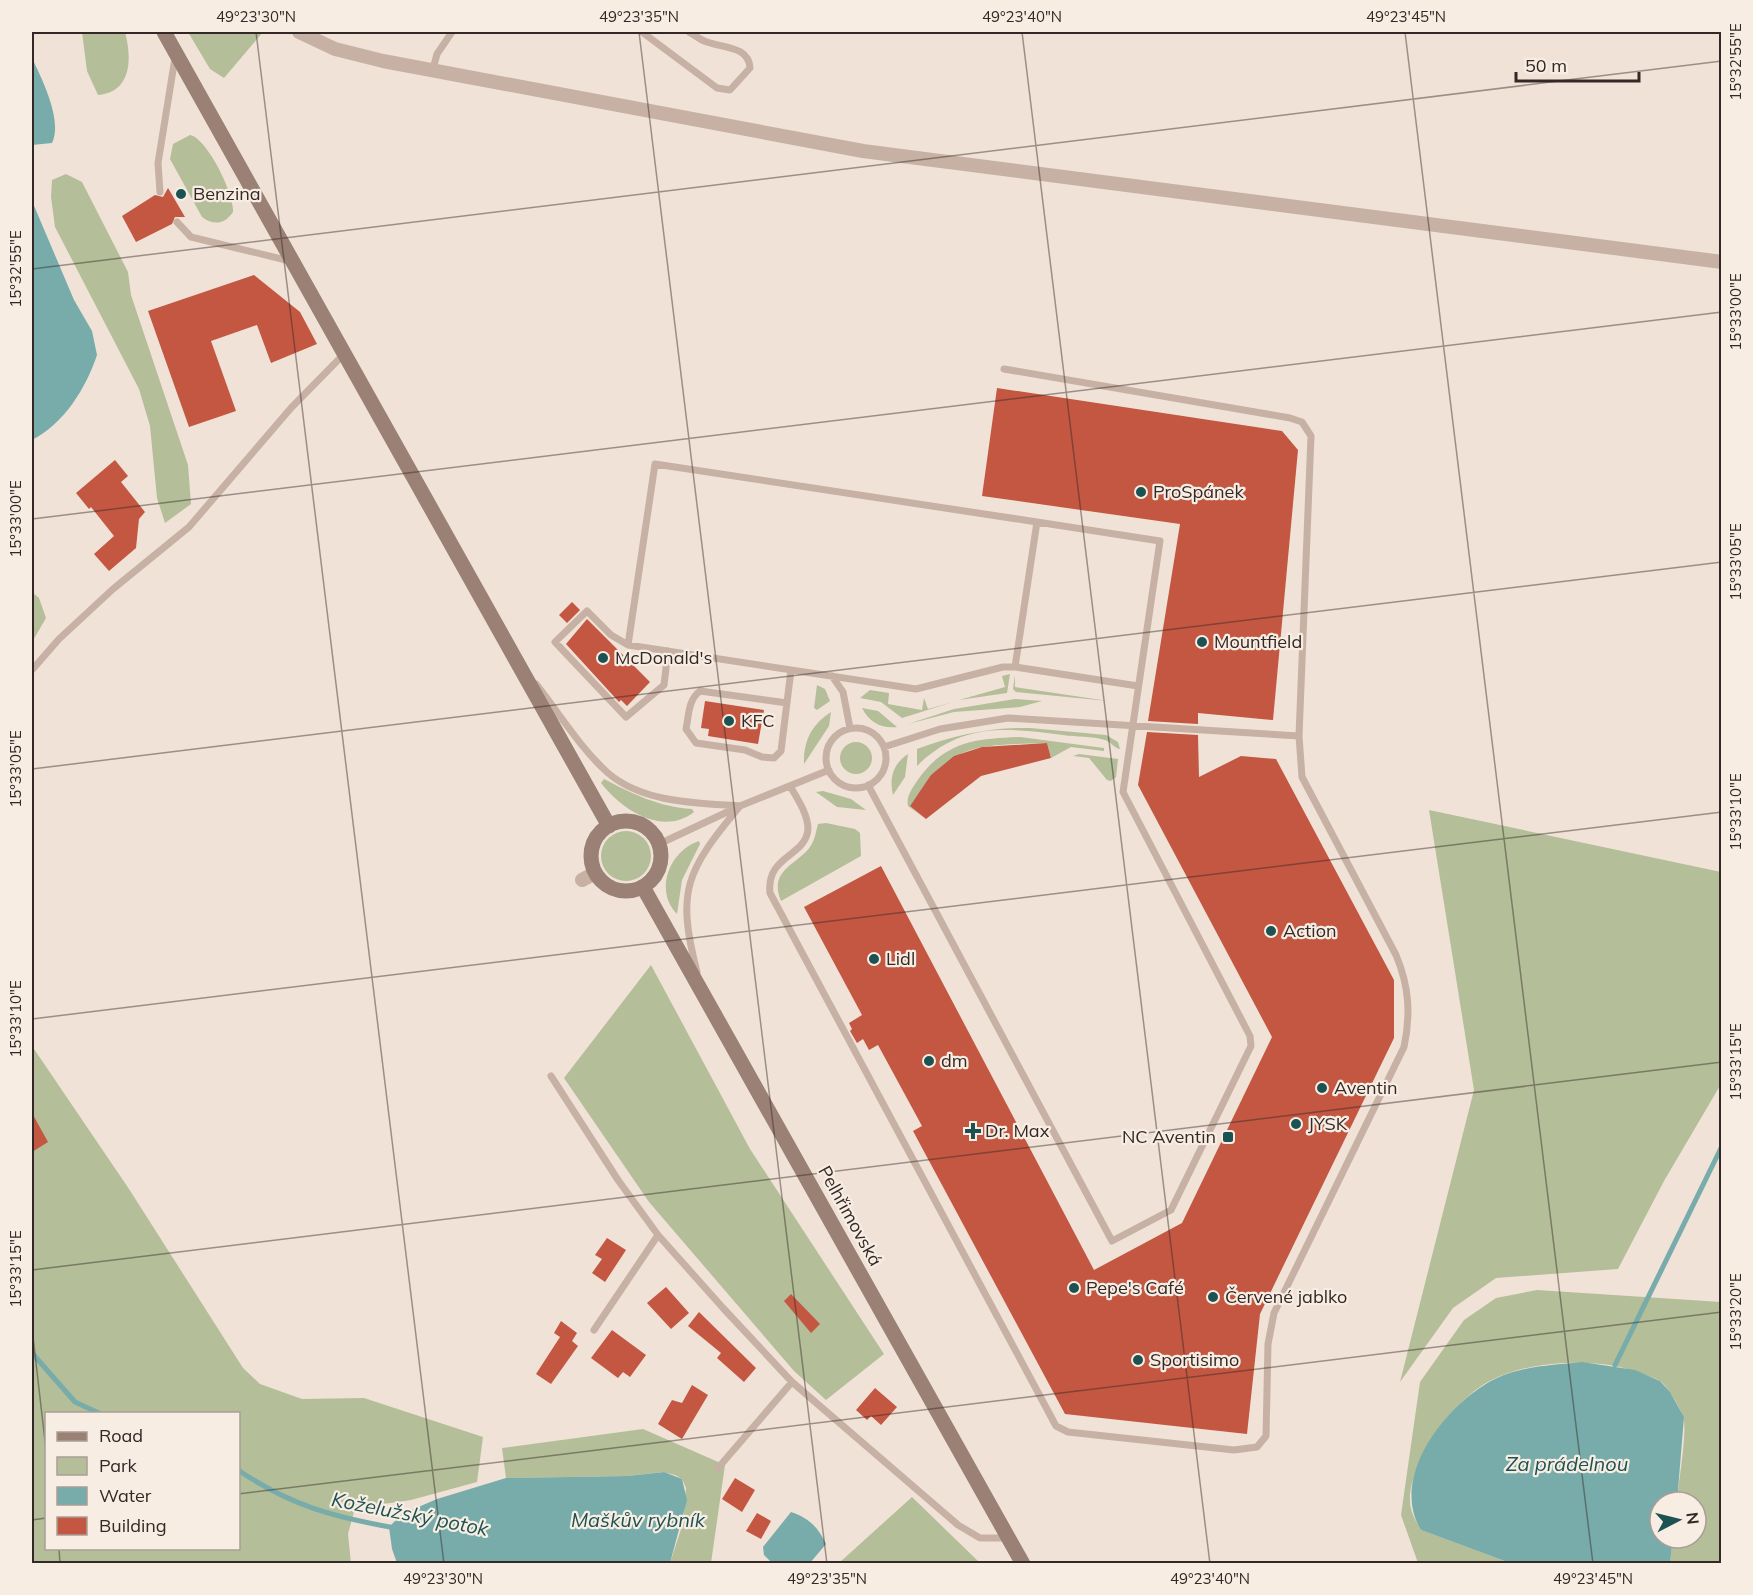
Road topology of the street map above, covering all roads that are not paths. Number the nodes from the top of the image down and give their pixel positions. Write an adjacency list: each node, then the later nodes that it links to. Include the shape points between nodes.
1 (164, 32): 6 (main road)
2 (299, 32): 7 (street, via 335,49)
3 (452, 32): 7 (lane, via 437,54)
4 (642, 32): 5 (lane, via 717,87 730,90 738,84 750,68 745,53 704,41)
5 (689, 32)
6 (176, 53): 8 (lane, via 158,164); 10 (main road)
7 (433, 69): 11 (street, via 863,151)
8 (160, 192)
9 (177, 222): 10 (lane, via 191,237)
10 (291, 261): 12 (main road)
11 (1722, 262)
12 (344, 354): 16 (main road); 19 (lane, via 291,408 189,527 113,588)
13 (1004, 369): 26 (lane, via 1290,418 1307,427 1311,448)
14 (1037, 522): 15 (lane, via 655,464); 18 (lane); 22 (lane, via 1160,541)
15 (628, 645): 17 (lane); 17 (lane, via 611,635 587,611 555,642 626,717 664,685)
16 (508, 647): 31 (lane, via 610,775 669,800); 32 (main road)
17 (668, 651): 20 (lane)
18 (1015, 667): 21 (lane, via 927,688); 22 (lane)
19 (32, 670)
20 (791, 670): 21 (lane); 23 (lane)
21 (832, 676): 24 (lane, via 843,692)
22 (1138, 686): 25 (lane)
23 (787, 703): 23 (lane, via 700,691 690,703 689,737 696,743 774,758 781,750)
24 (850, 728): 27 (lane, via 871,731); 28 (lane, via 829,744)
25 (1132, 728): 26 (lane); 27 (lane, via 1008,718 940,729); 29 (lane, via 1123,792 1247,1027 1251,1046 1171,1210 1112,1241)
26 (1299, 736): 30 (lane, via 1302,777 1404,974 1409,1021 1404,1047 1274,1313 1268,1344 1266,1436 1257,1448 1247,1450 1068,1432 1056,1426 770,893 770,876 776,865 803,843 808,829 805,814)
27 (884, 747): 29 (lane, via 884,769)
28 (829, 770): 29 (lane, via 834,778 850,787); 30 (lane)
29 (868, 785)
30 (790, 786): 31 (lane)
31 (740, 806): 33 (lane); 35 (lane, via 706,848 688,889 686,929)
32 (609, 826): 33 (main road, via 628,821 638,823 655,835); 34 (main road, via 592,846 589,876 617,890)
33 (659, 844): 34 (main road, via 661,864)
34 (643, 887): 35 (main road, Pelhřimovská)
35 (702, 991): 41 (main road, Pelhřimovská)
36 (551, 1076): 37 (lane)
37 (658, 1235): 38 (lane); 39 (lane)
38 (594, 1330)
39 (792, 1382): 40 (lane); 41 (lane, via 958,1525 980,1538)
40 (718, 1468)
41 (1010, 1538): 42 (main road, Pelhřimovská)
42 (1023, 1563)

